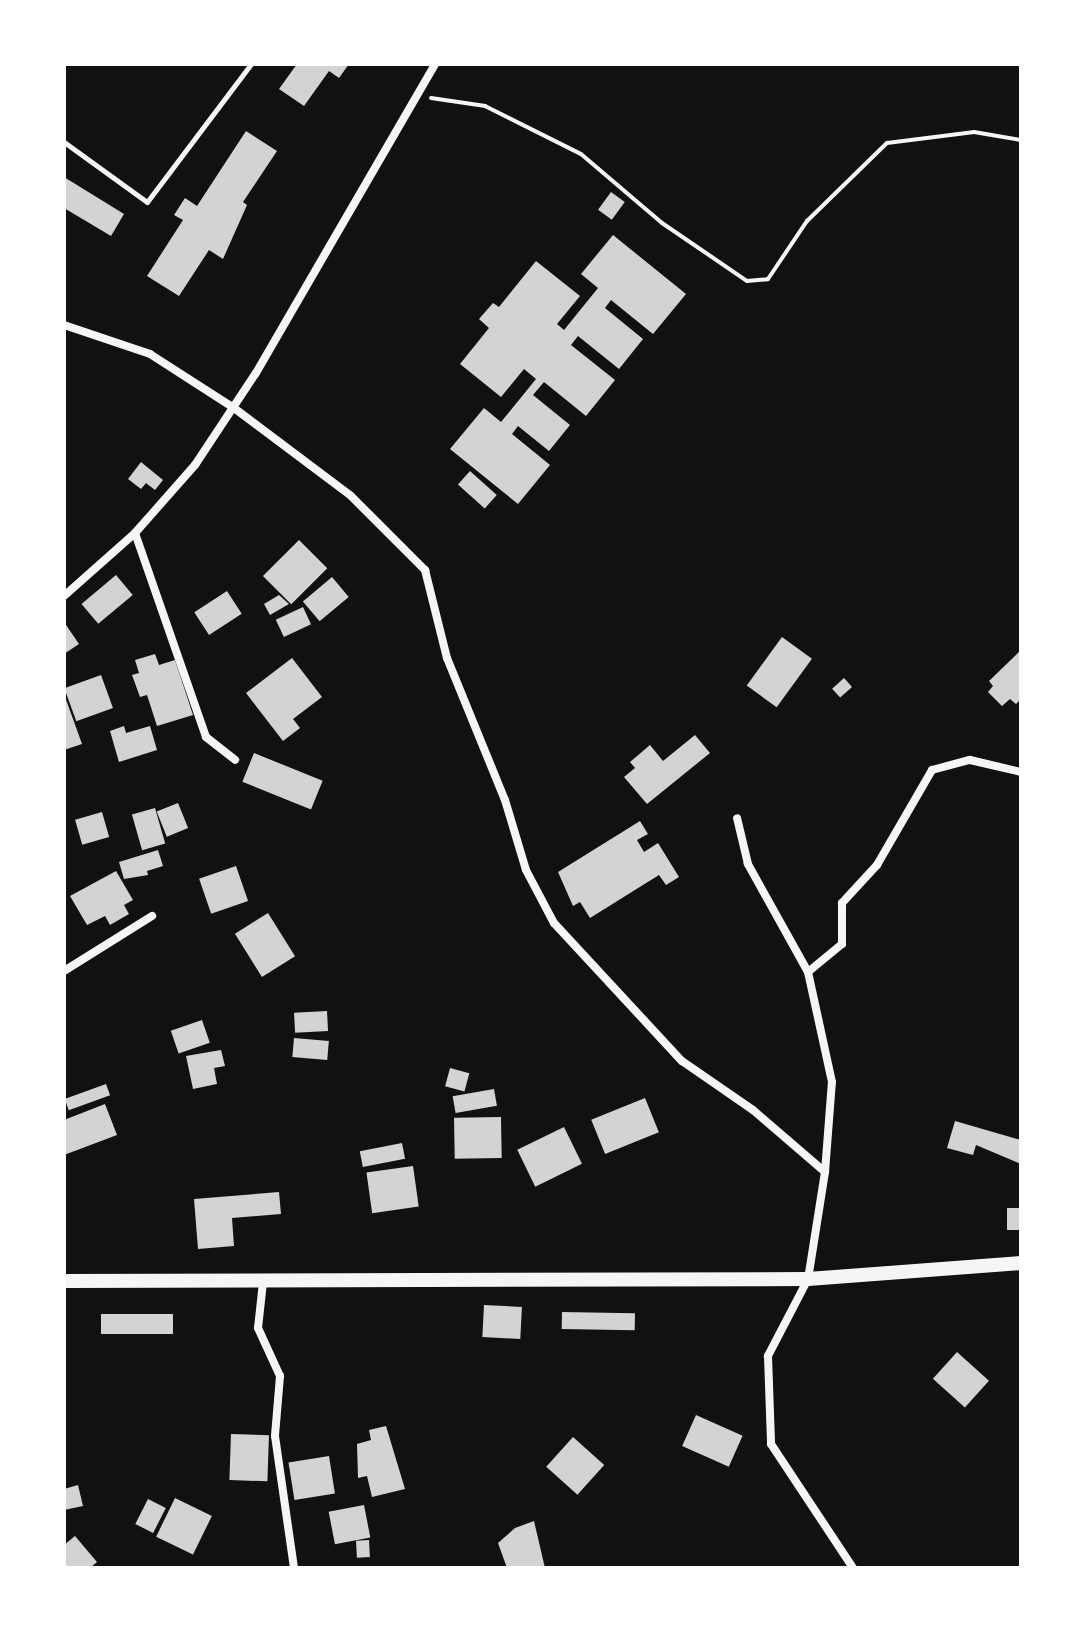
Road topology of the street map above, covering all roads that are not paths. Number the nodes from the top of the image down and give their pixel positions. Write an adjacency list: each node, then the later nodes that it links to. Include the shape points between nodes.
1 (251, 64): 3 (lane, via 147,202)
2 (435, 64): 5 (street)
3 (64, 142)
4 (64, 325): 5 (street, via 150,354)
5 (234, 408): 6 (street, via 195,465); 14 (street, via 351,496 425,570 447,658 505,800 526,870 554,923 682,1061 753,1110)
6 (135, 533): 7 (street); 8 (street, via 206,737)
7 (64, 596)
8 (235, 760)
9 (1021, 772): 13 (street, via 970,760 932,770 877,865 842,903 842,944)
10 (737, 818): 13 (street, via 748,864)
11 (152, 916): 12 (street)
12 (64, 971)
13 (808, 972): 14 (street, via 832,1082)
14 (825, 1172): 16 (street)
15 (1021, 1263): 16 (street)
16 (808, 1279): 18 (street); 20 (street, via 768,1356 771,1444)
17 (64, 1281): 18 (street)
18 (263, 1282): 19 (street, via 258,1328 280,1376 275,1436)
19 (294, 1568)
20 (853, 1568)

